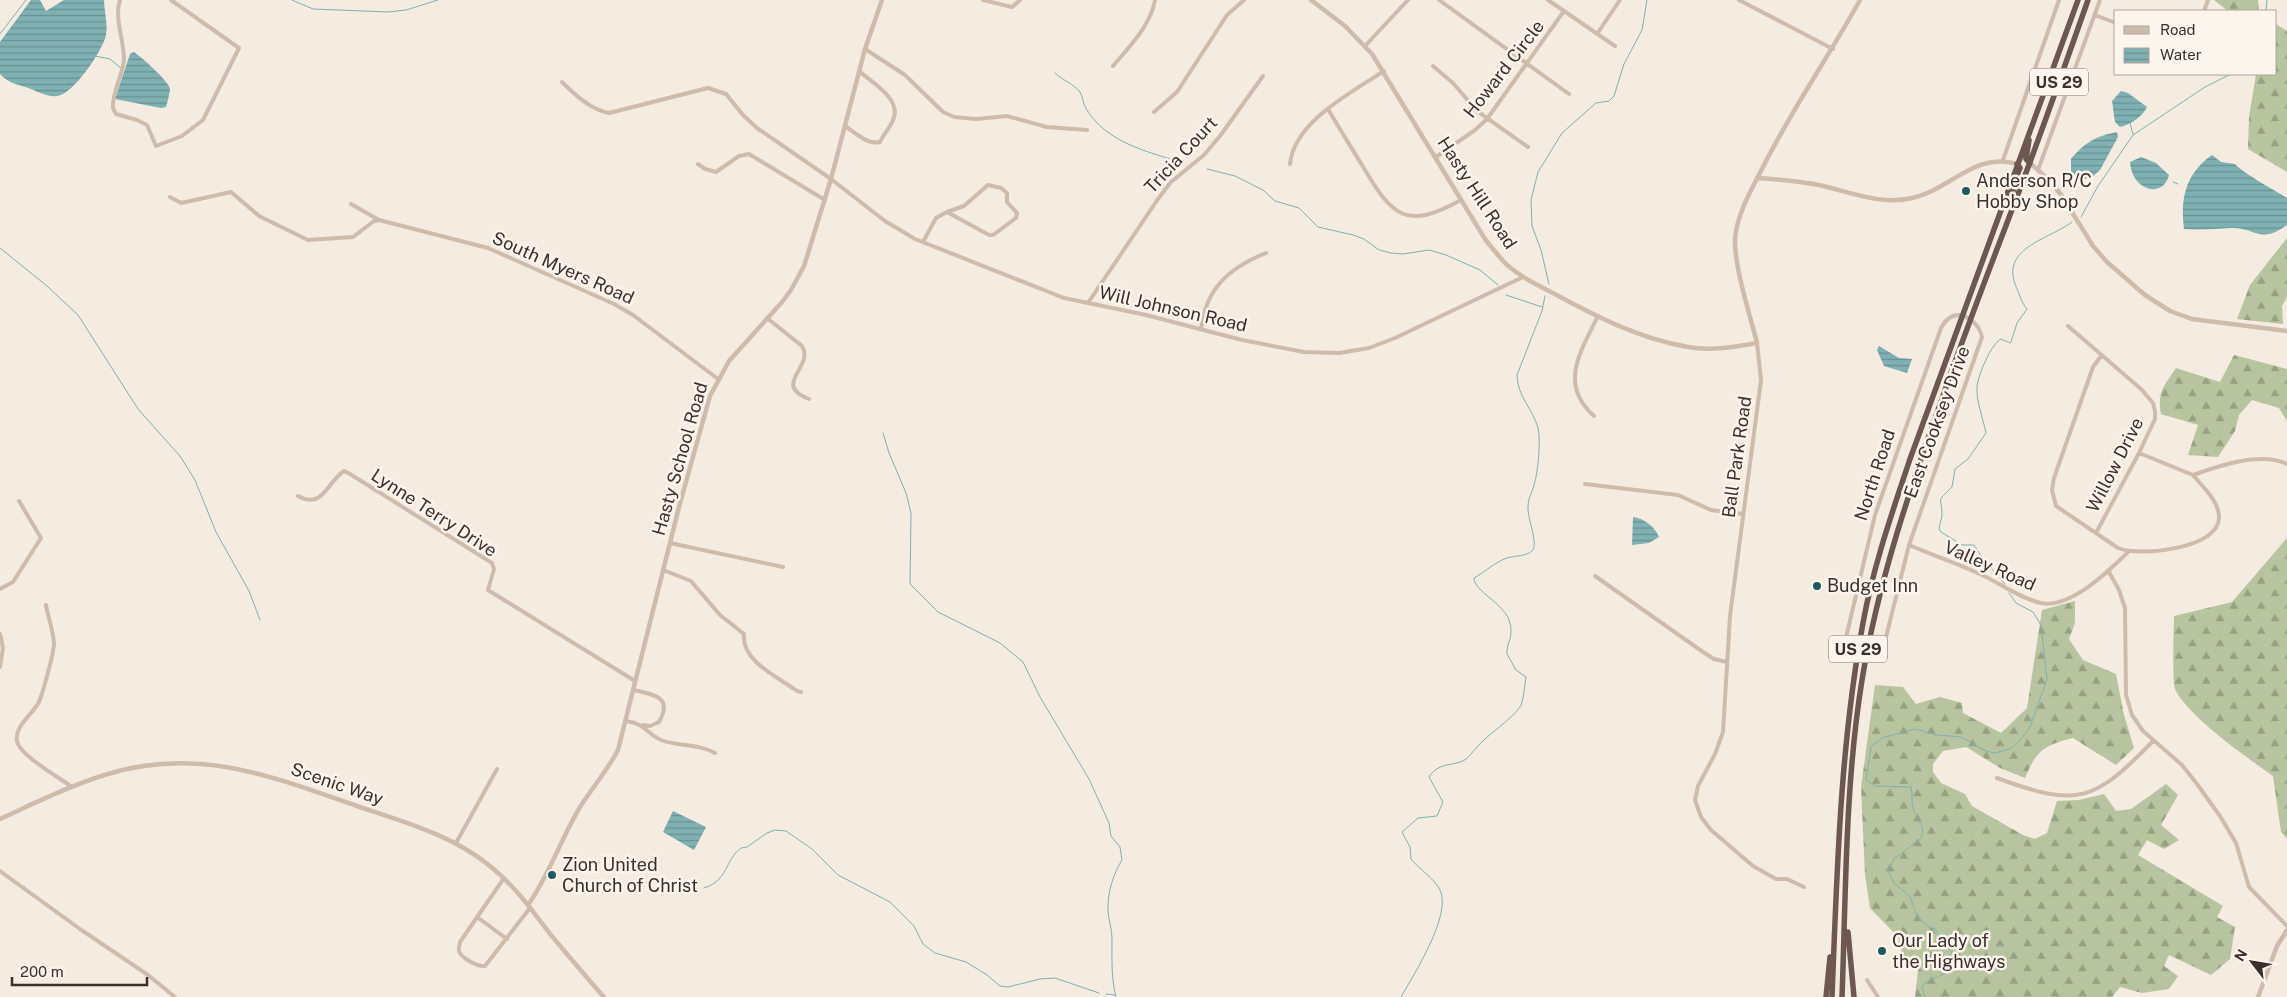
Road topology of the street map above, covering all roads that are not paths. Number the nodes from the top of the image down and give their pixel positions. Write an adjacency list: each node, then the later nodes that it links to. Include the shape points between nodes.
1 (120, 0): 2 (street, via 119,22 124,58 113,108 116,114 146,125 156,146 182,136 203,120 239,48)
2 (171, 0)
3 (882, 0): 27 (street, Hasty School Road)
4 (984, 0): 5 (street, via 1012,7)
5 (1020, 0)
6 (1155, 0): 29 (street, via 1148,20)
7 (1244, 0): 37 (street, via 1227,15 1178,92)
8 (1311, 0): 24 (street, Hasty Hill Road)
9 (1408, 0): 24 (street)
10 (1439, 0): 28 (street)
11 (1548, 0): 19 (street)
12 (1620, 0): 23 (street)
13 (1739, 0): 26 (street)
14 (1860, 0): 26 (street, Ball Park Road)
15 (2059, 0): 44 (street)
16 (2078, 0): 40 (highway, US 29)
17 (2088, 0): 45 (highway, US 29)
18 (2100, 0): 21 (street)
19 (1554, 2): 20 (street)
20 (1564, 11): 23 (street); 28 (street, Howard Circle)
21 (2095, 15): 22 (street); 49 (street)
22 (2114, 22)
23 (1597, 34): 25 (street)
24 (1365, 46): 31 (street, Hasty Hill Road)
25 (1616, 46)
26 (1833, 49): 50 (street, Ball Park Road, via 1774,144)
27 (865, 50): 32 (street, Hasty School Road); 41 (street, via 905,75 943,112 954,117 1008,116 1046,127)
28 (1528, 63): 35 (street); 38 (street, Howard Circle)
29 (1113, 66)
30 (1434, 66): 38 (street)
31 (1384, 70): 36 (street); 43 (street, Hasty Hill Road)
32 (859, 71): 39 (street, Hasty School Road); 39 (street, via 892,101 894,118 877,143)
33 (1263, 76): 62 (street, Tricia Court, via 1204,155 1171,182)
34 (562, 82): 51 (street, Will Johnson Road, via 600,112 609,113 708,88 718,89 757,128)
35 (1569, 94)
36 (1328, 109): 47 (street, via 1296,142); 54 (street, via 1377,192 1395,210 1410,216 1425,216)
37 (1154, 112)
38 (1487, 119): 42 (street); 43 (street, Howard Circle)
39 (845, 126): 51 (street, Hasty School Road)
40 (2032, 128): 45 (highway, via 2026,158); 48 (highway, US 29)
41 (1088, 130)
42 (1528, 146)
43 (1436, 157): 54 (street, Hasty Hill Road)
44 (2004, 160): 48 (street); 50 (street, via 1978,165 1910,199 1885,199 1815,184)
45 (2030, 163): 49 (street); 56 (highway, US 29)
46 (698, 164): 53 (street, via 716,172 739,156 749,154)
47 (1290, 164)
48 (2017, 164): 56 (highway, via 2020,168 2014,183); 64 (highway, US 29)
49 (2038, 170): 69 (street, via 2062,196 2093,246 2107,262 2170,311 2186,317)
50 (1757, 178): 70 (street, Ball Park Road, via 1743,207 1735,240)
51 (831, 179): 53 (street, Hasty School Road); 59 (street, Will Johnson Road, via 885,221)
52 (170, 197): 58 (street, via 186,202 231,192 259,216 308,240 353,237)
53 (825, 200): 65 (street, Hasty School Road, via 804,266 791,290)
54 (1462, 200): 61 (street, Hasty Hill Road, via 1495,253)
55 (351, 204): 58 (street, South Myers Road)
56 (2011, 211): 66 (highway, US 29)
57 (947, 212): 57 (street, via 989,235 1016,218 1017,213 1007,202 1007,193 988,185 964,206); 59 (street, via 936,218)
58 (378, 220): 72 (street, South Myers Road, via 488,248 614,304)
59 (924, 242): 62 (street, Will Johnson Road, via 1064,298)
60 (1266, 253): 68 (street, via 1233,270 1218,284 1206,304)
61 (1523, 277): 63 (street, Hasty Hill Road); 68 (street, Will Johnson Road, via 1395,338 1364,349 1339,353 1304,352)
62 (1088, 303): 68 (street, Will Johnson Road)
63 (1598, 316): 70 (street, Hasty Hill Road, via 1652,338 1690,348 1725,348); 74 (street, via 1574,374 1576,392)
64 (1962, 316): 66 (street); 93 (highway, US 29, via 1891,518); 93 (street, North Road, via 1947,319 1941,328 1875,515 1844,646)
65 (767, 318): 72 (street, Hasty School Road, via 741,346); 73 (street, via 805,351 805,360 793,384 798,393)
66 (1969, 319): 84 (street, East Cooksey Drive, via 1982,337); 94 (highway, US 29, via 1900,520)
67 (2068, 326): 71 (street, Willow Drive)
68 (1201, 329)
69 (2287, 331)
70 (1757, 343): 81 (street, Ball Park Road, via 1761,380)
71 (2101, 356): 75 (street, Willow Drive, via 2153,403 2155,419); 82 (street, via 2092,367 2052,490 2056,506)
72 (718, 379): 83 (street, Hasty School Road, via 704,413)
73 (809, 399)
74 (1594, 416)
75 (2139, 453): 77 (street); 82 (street, Willow Drive)
76 (2287, 464): 77 (street, via 2264,460 2240,462)
77 (2193, 475): 85 (street, via 2217,508 2219,522 2216,529 2202,539 2171,550)
78 (1585, 484): 81 (street, via 1678,495 1711,510)
79 (298, 496): 97 (street, Lynne Terry Drive, via 307,501 314,500 344,471 350,474 492,563 494,569 488,590)
80 (19, 501): 90 (street, via 41,538 13,582)
81 (1743, 514): 95 (street, Ball Park Road)
82 (2096, 533): 85 (street)
83 (670, 543): 86 (street); 87 (street, Hasty School Road)
84 (1909, 545): 88 (street, Valley Road, via 2042,603 2068,598); 94 (street, via 1885,641 1879,653)
85 (2128, 552): 88 (street, Valley Road)
86 (783, 567)
87 (663, 570): 97 (street, Hasty School Road); 99 (street, via 683,577 699,588 720,614 744,634 743,643 750,656)
88 (2109, 572): 102 (street, via 2125,608 2127,700 2142,731)
89 (1595, 576): 95 (street, via 1703,652)
90 (0, 590)
91 (46, 605): 106 (street, via 54,644 52,656 39,702 22,725 17,743 24,752)
92 (0, 634): 96 (street, via 3,648)
93 (1858, 650): 115 (highway, US 29, via 1844,758)
94 (1867, 655): 112 (highway, US 29, via 1855,743)
95 (1727, 662): 111 (street, Ball Park Road, via 1723,732 1697,791 1697,809 1711,830 1753,866 1776,879)
96 (0, 667)
97 (635, 681): 98 (street, Hasty School Road)
98 (634, 690): 100 (street, Hasty School Road); 101 (street, via 659,697 665,708 659,722)
99 (801, 692)
100 (627, 721): 101 (street); 113 (street, Hasty School Road, via 618,750 581,806)
101 (641, 725): 103 (street, via 664,741 704,746)
102 (2153, 741): 105 (street, via 2121,774 2095,791 2055,796); 116 (street, via 2182,765 2197,784 2236,843 2249,887)
103 (715, 753)
104 (497, 769): 108 (street)
105 (1997, 778)
106 (72, 787): 107 (street, Scenic Way); 108 (street, Scenic Way, via 140,767 178,763 227,766 275,777 406,822)
107 (0, 819)
108 (456, 843): 110 (street, Scenic Way)
109 (0, 870): 120 (street)
110 (504, 878): 113 (street, Scenic Way); 114 (street)
111 (1804, 886)
112 (1846, 904): 124 (highway, US 29); 125 (highway)
113 (529, 907): 118 (street); 121 (street, Scenic Way)
114 (477, 917): 118 (street); 118 (street, via 460,942 460,954 479,966 485,966)
115 (1835, 918): 122 (highway); 123 (highway, US 29)
116 (2287, 926)
117 (2287, 930): 127 (street, via 2277,946)
118 (507, 939)
119 (1867, 980): 126 (street)
120 (175, 997)
121 (604, 997)
122 (1826, 997)
123 (1832, 997)
124 (1842, 997)
125 (1854, 997)
126 (1878, 997)
127 (2258, 997)

